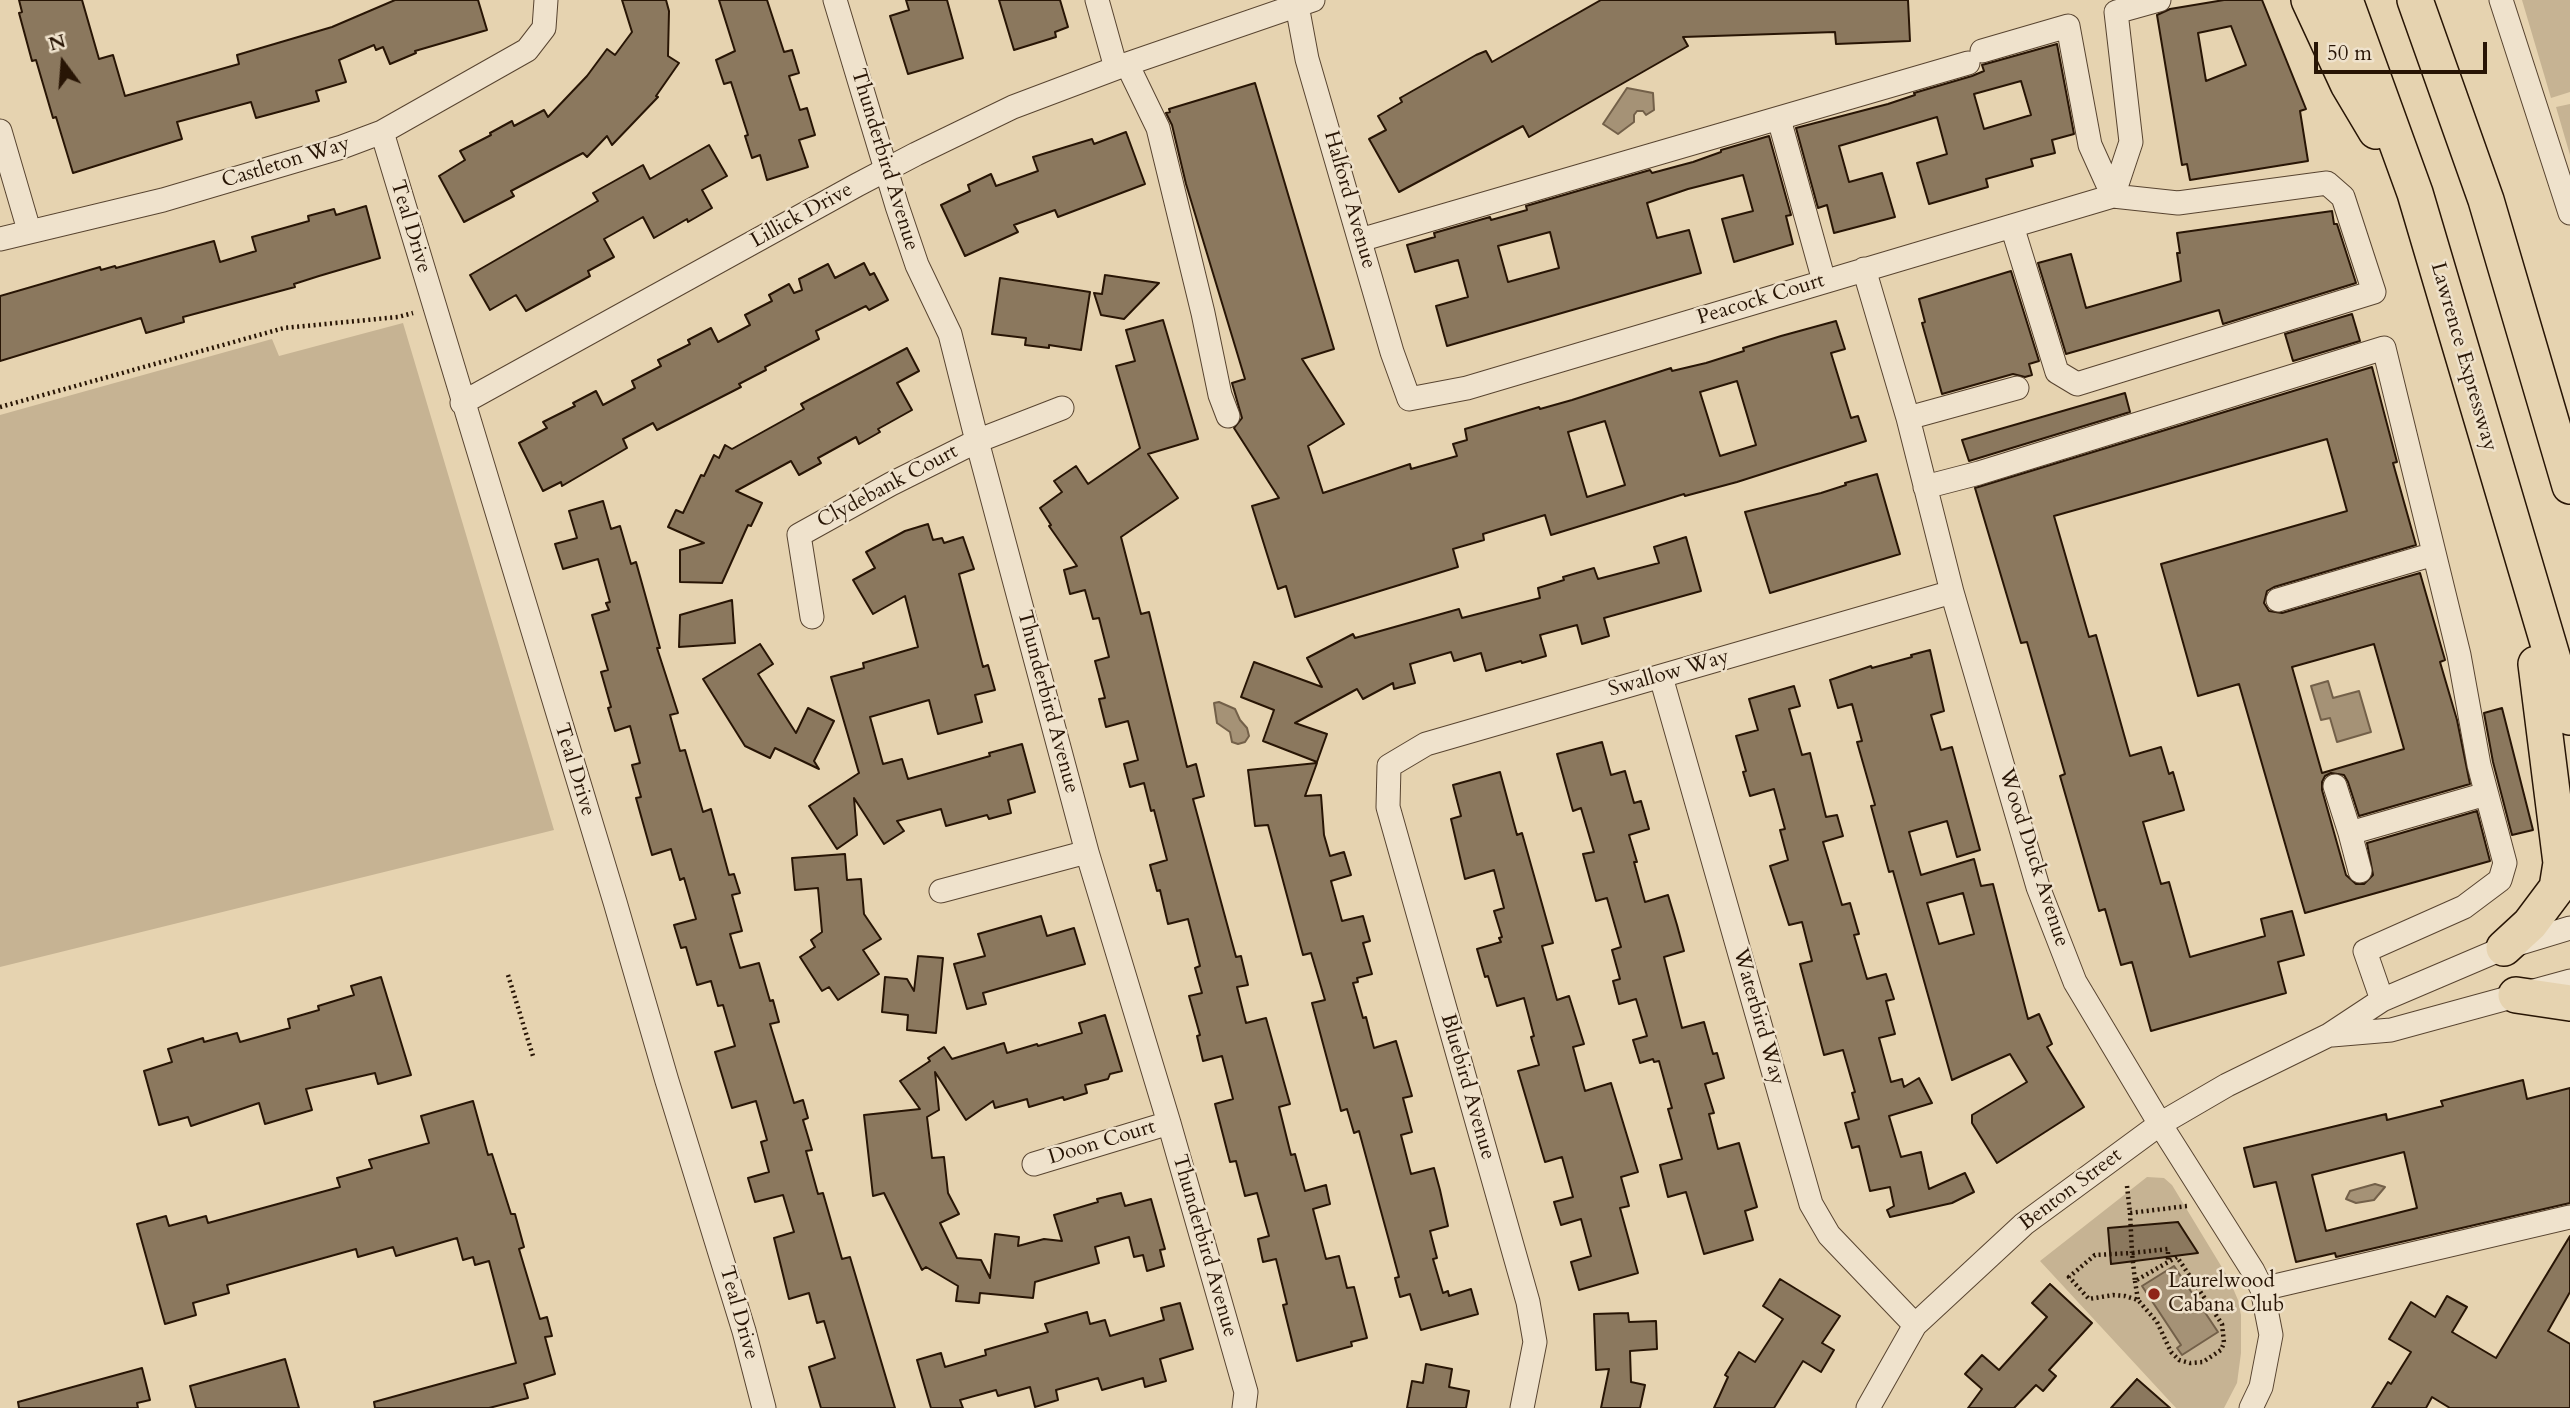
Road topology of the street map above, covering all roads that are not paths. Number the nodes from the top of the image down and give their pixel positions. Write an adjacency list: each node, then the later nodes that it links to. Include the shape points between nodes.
1 (546, 0): 14 (street, Castleton Way, via 544,27 527,50)
2 (835, 0): 15 (street, Thunderbird Avenue)
3 (1097, 0): 11 (street)
4 (2159, 0): 17 (street, via 2116,12 2131,142)
5 (2309, 0): 16 (highway, via 2348,84)
6 (2345, 0): 16 (highway, Lawrence Expressway)
7 (2415, 0): 18 (highway)
8 (2434, 0): 18 (highway)
9 (2501, 0): 19 (street)
10 (1302, 2): 11 (street, Lillick Drive); 23 (street, Halford Avenue, via 1307,59)
11 (1122, 66): 15 (street, Lillick Drive, via 1013,107); 31 (street, via 1157,128)
12 (1779, 118): 17 (street, via 2068,26 2090,145); 23 (street); 25 (street)
13 (0, 131): 21 (street)
14 (382, 132): 21 (street, Castleton Way, via 163,200); 28 (street, Teal Drive)
15 (886, 170): 28 (street, Lillick Drive); 33 (street, Thunderbird Avenue, via 917,265 950,334)
16 (2414, 193): 37 (highway, Lawrence Expressway)
17 (2113, 196): 20 (street, Peacock Court); 20 (street, via 2178,203 2327,183 2343,197 2374,292 2077,384 2057,372)
18 (2486, 200): 30 (highway)
19 (2570, 213)
20 (2012, 226): 24 (street, Peacock Court)
21 (29, 230): 22 (street, Castleton Way)
22 (0, 239)
23 (1360, 240): 27 (street, Halford Avenue)
24 (1864, 269): 25 (street, Peacock Court); 32 (street, Wood Duck Avenue)
25 (1824, 281): 27 (street, Peacock Court, via 1467,388)
26 (2017, 387): 32 (street)
27 (1409, 399)
28 (462, 403): 64 (street, Teal Drive)
29 (1062, 408): 33 (street)
30 (2547, 411): 34 (highway); 35 (highway)
31 (1228, 416)
32 (1908, 418): 36 (street, Wood Duck Avenue)
33 (977, 441): 41 (street, Clydebank Court, via 799,535); 48 (street, Thunderbird Avenue)
34 (2570, 464)
35 (2570, 486)
36 (1926, 488): 38 (street, via 2384,348); 39 (street, Wood Duck Avenue)
37 (2517, 539): 43 (highway, Lawrence Expressway); 52 (highway, via 2561,863 2557,888 2530,924)
38 (2434, 554): 40 (street); 46 (street)
39 (1952, 592): 42 (street, Swallow Way); 59 (street, Wood Duck Avenue, via 2038,887 2070,970)
40 (2278, 600)
41 (812, 617)
42 (1661, 677): 44 (street, Swallow Way, via 1426,744); 63 (street, Waterbird Way, via 1811,1204 1829,1235)
43 (2570, 717)
44 (1390, 766): 66 (street, Bluebird Avenue, via 1388,807 1528,1302 1535,1342)
45 (2335, 786): 47 (street)
46 (2486, 794): 47 (street); 55 (street, via 2504,863 2500,880 2464,907 2365,951)
47 (2350, 834): 49 (street)
48 (1087, 852): 50 (street); 58 (street, Thunderbird Avenue)
49 (2360, 871)
50 (941, 891)
51 (2570, 928): 52 (street, Benton Street)
52 (2504, 948): 55 (street, Benton Street)
53 (2570, 981): 54 (street, Benton Street)
54 (2516, 995): 56 (highway); 57 (street, Benton Street, via 2391,1030)
55 (2382, 1000): 57 (street, Benton Street)
56 (2570, 1003)
57 (2329, 1035): 59 (street, Benton Street)
58 (1169, 1123): 60 (street, Doon Court); 65 (street, Thunderbird Avenue, via 1246,1392)
59 (2160, 1124): 62 (street, Wood Duck Avenue); 63 (street, Benton Street, via 2024,1224)
60 (1034, 1164)
61 (2570, 1217): 62 (street)
62 (2262, 1289): 68 (street, Wood Duck Avenue, via 2271,1335 2261,1387)
63 (1915, 1325): 67 (street, Benton Street)
64 (764, 1408)
65 (1244, 1408)
66 (1522, 1408)
67 (1868, 1408)
68 (2251, 1408)

